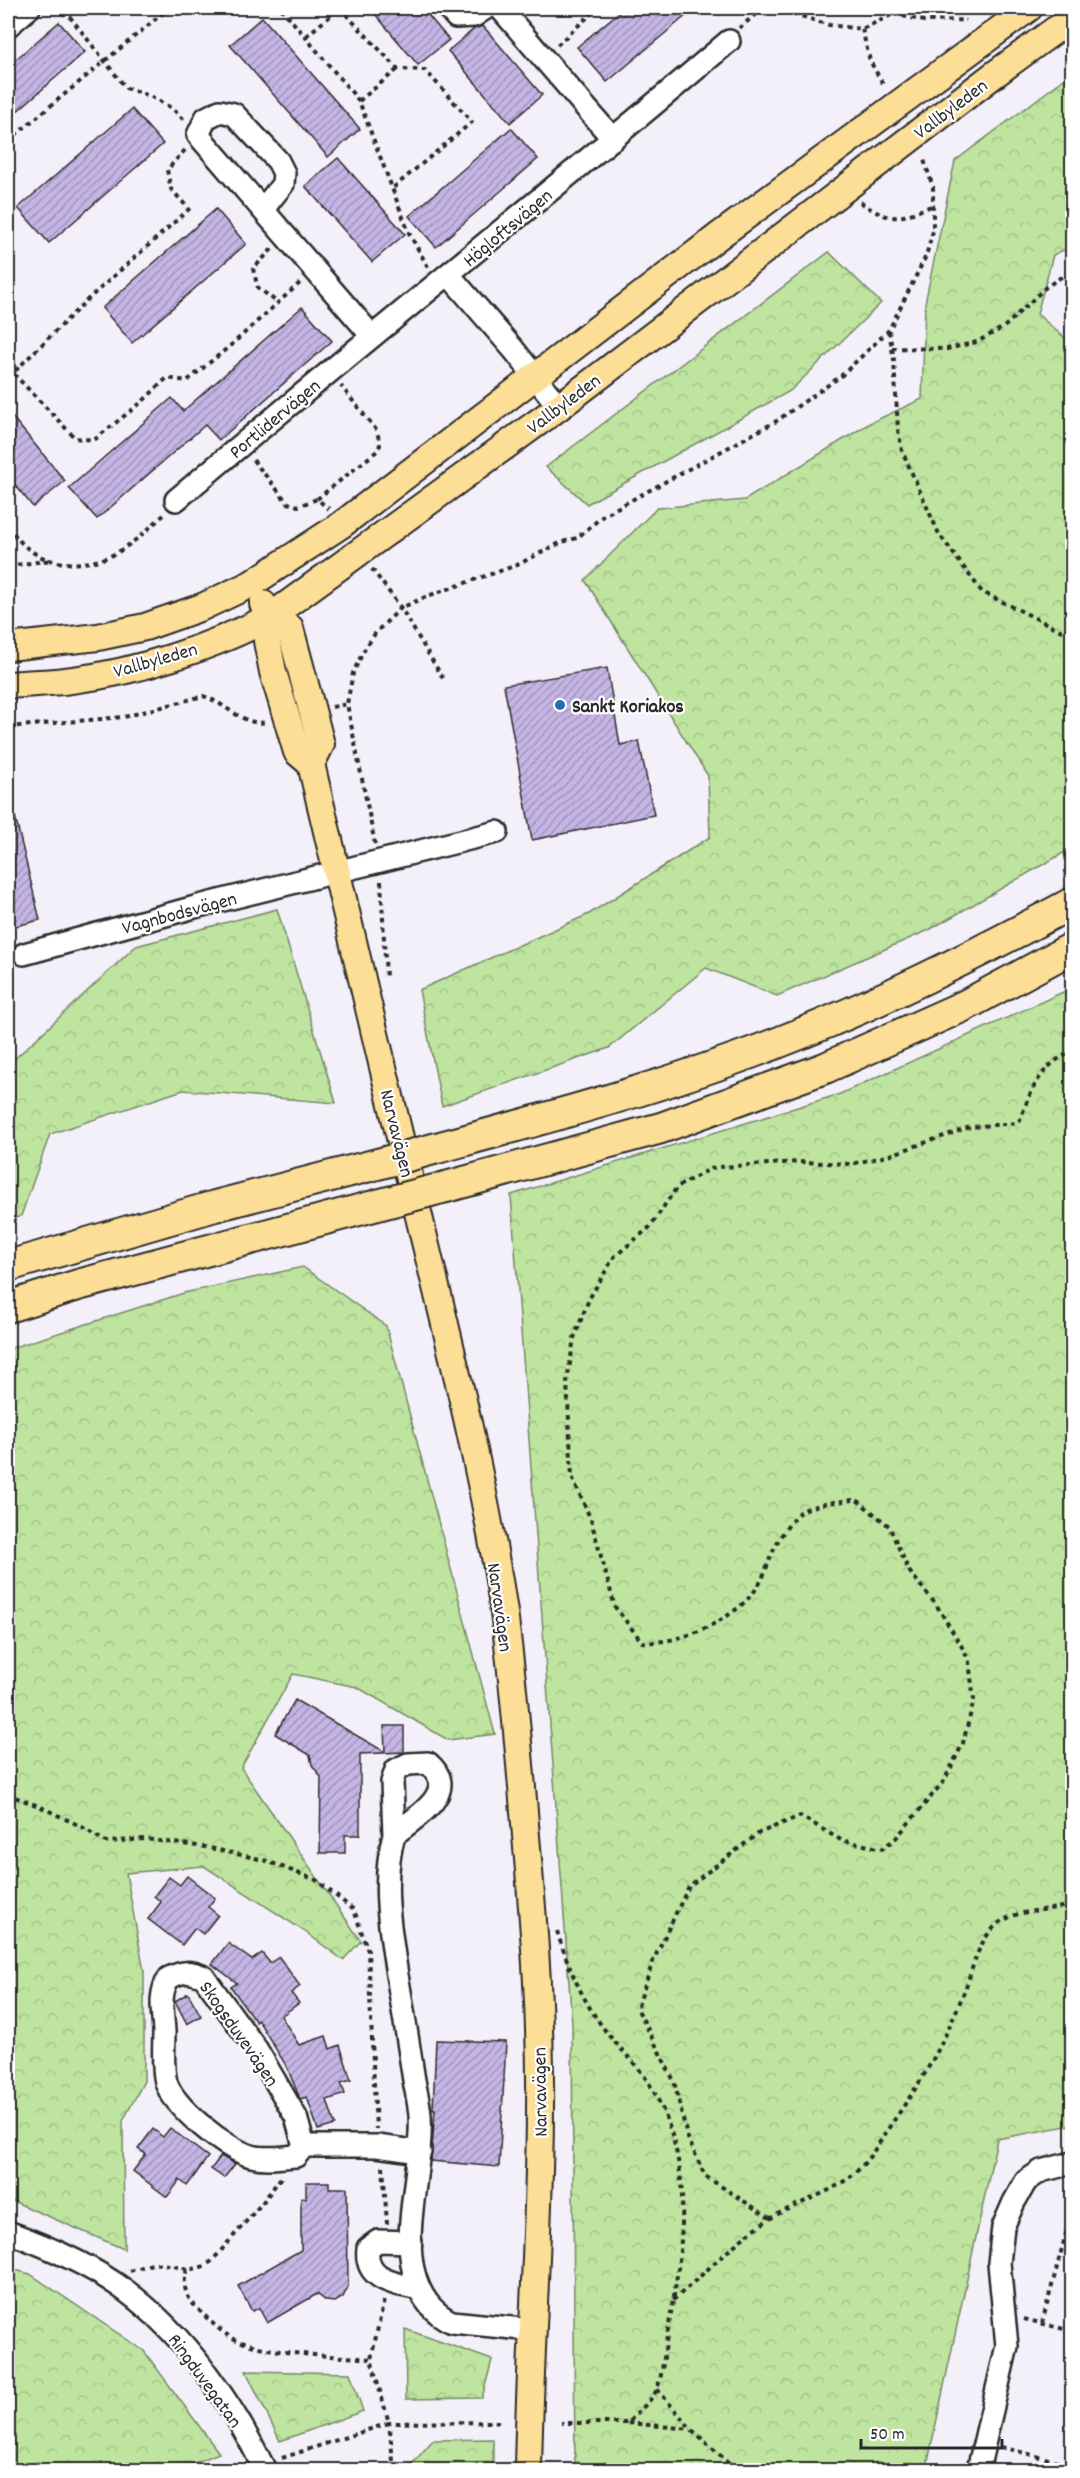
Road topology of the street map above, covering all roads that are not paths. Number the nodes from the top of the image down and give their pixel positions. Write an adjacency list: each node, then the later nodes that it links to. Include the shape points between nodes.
1 (29, 8): 7 (street)
2 (448, 8): 3 (street, via 456,17 474,16)
3 (486, 8)
4 (500, 8): 9 (street)
5 (1029, 8): 13 (main road, Vallbyleden)
6 (1072, 21): 14 (main road, Vallbyleden, via 995,74)
7 (8, 26)
8 (729, 41): 9 (street, Högloftsvägen)
9 (613, 139): 11 (street, Högloftsvägen)
10 (263, 209): 10 (street, via 198,135 206,118 220,111 234,114 278,161 284,184); 12 (street)
11 (445, 278): 12 (street, Portlidervägen); 13 (street, Högloftsvägen, via 471,297)
12 (372, 336): 15 (street, Portlidervägen)
13 (534, 376): 14 (street, Högloftsvägen); 16 (main road, Vallbyleden, via 341,525)
14 (558, 407): 17 (main road, Vallbyleden)
15 (176, 500)
16 (251, 584): 17 (main road, Narvavägen); 19 (main road, Vallbyleden, via 145,627 98,637)
17 (270, 617): 18 (main road, Vallbyleden); 20 (main road, Narvavägen, via 267,641); 22 (main road, Narvavägen, via 290,628 314,711 321,744)
18 (216, 641): 20 (main road, via 251,651); 21 (main road, Vallbyleden, via 116,672)
19 (8, 647)
20 (273, 672): 22 (main road, Narvavägen, via 297,752)
21 (8, 685)
22 (311, 764): 24 (main road, Narvavägen)
23 (497, 832): 24 (street, Vagnbodsvägen)
24 (335, 871): 27 (street, Vagnbodsvägen); 37 (main road, Narvavägen, via 451,1347 504,1611 535,1942 539,2044 539,2202)
25 (1072, 903): 28 (highway, bridge, via 883,998 771,1045 613,1100 215,1206)
26 (1072, 948): 29 (highway, bridge, via 966,1005 825,1068 661,1128)
27 (24, 954)
28 (8, 1266)
29 (8, 1307)
30 (394, 1835): 32 (street, via 388,1912 420,2113)
31 (300, 2151): 31 (street, Skogsduvevägen, via 297,2117 263,2060 204,1977 191,1971 169,1978 162,1995 166,2081 174,2099 237,2151 260,2158); 32 (street, Skogsduvevägen, via 377,2146)
32 (420, 2152): 35 (street)
33 (1072, 2163): 40 (street, via 1041,2170 1026,2181 1003,2228 999,2263 1007,2346)
34 (8, 2232): 38 (street, Ringduvegatan, via 81,2264 126,2291 166,2326 194,2358 254,2448)
35 (411, 2242): 36 (street, via 412,2268); 36 (street, via 378,2241 368,2248 366,2260 372,2272 382,2278)
36 (419, 2289): 37 (street, via 429,2307 452,2322)
37 (532, 2330): 39 (main road, Narvavägen)
38 (273, 2464)
39 (528, 2470)
40 (979, 2470)

